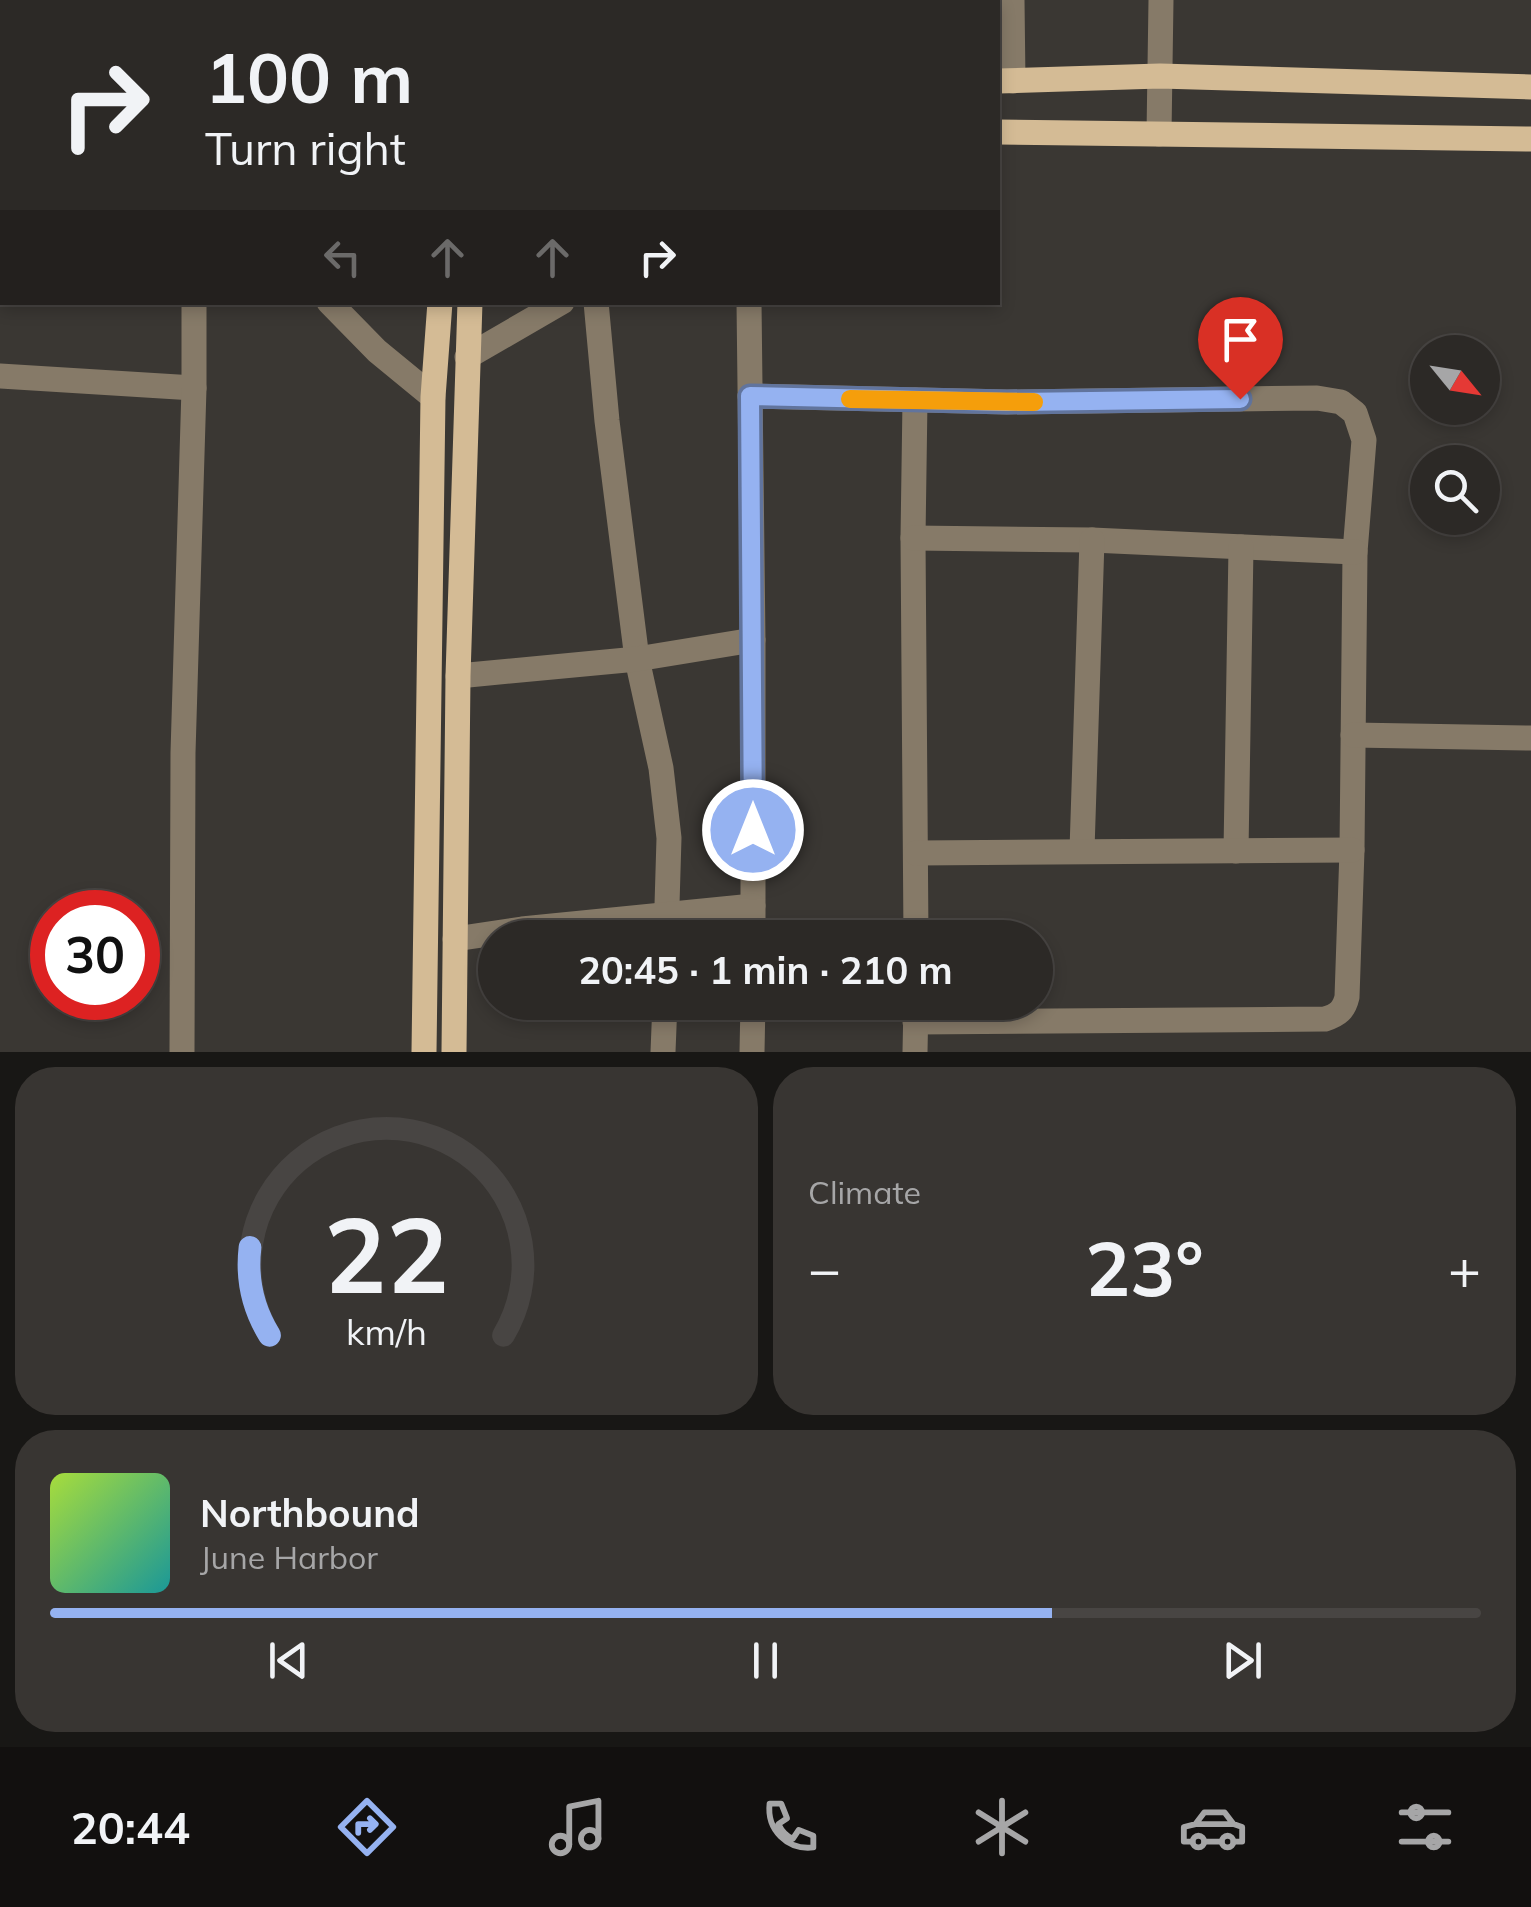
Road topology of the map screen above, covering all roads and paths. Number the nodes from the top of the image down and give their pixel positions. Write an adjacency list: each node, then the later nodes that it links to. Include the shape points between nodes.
1 (1012, 0): 4 (street)
2 (1161, 0): 3 (street)
3 (1160, 76): 4 (main road); 5 (main road); 7 (street)
4 (1005, 81)
5 (1531, 87)
6 (1000, 132): 7 (main road)
7 (1159, 134): 8 (main road)
8 (1531, 139)
9 (194, 305): 18 (street)
10 (332, 305): 20 (street)
11 (440, 305): 20 (main road)
12 (470, 305): 16 (main road)
13 (557, 305): 16 (street)
14 (596, 305): 27 (street)
15 (748, 305): 19 (street)
16 (467, 356): 28 (main road)
17 (0, 376): 18 (street)
18 (194, 388): 46 (street)
19 (750, 396): 21 (street); 26 (street)
20 (433, 397): 47 (main road)
21 (915, 400): 22 (street); 25 (street, via 1341,402 1355,413 1364,440)
22 (913, 538): 23 (street); 34 (street)
23 (1092, 540): 24 (street); 31 (street)
24 (1241, 547): 25 (street); 33 (street)
25 (1355, 552): 29 (street)
26 (753, 640): 27 (street); 35 (street)
27 (637, 659): 28 (street); 36 (street, via 660,768)
28 (458, 676): 41 (main road)
29 (1353, 735): 30 (street); 32 (street)
30 (1531, 738)
31 (1082, 850): 33 (street); 34 (street)
32 (1352, 850): 33 (street); 42 (street, via 1347,997 1335,1016)
33 (1236, 851)
34 (916, 852): 39 (street)
35 (754, 906): 37 (street); 38 (street)
36 (667, 920)
37 (693, 920)
38 (754, 920)
39 (916, 920)
40 (478, 936): 41 (street)
41 (455, 939): 48 (main road)
42 (1053, 1014)
43 (664, 1020): 49 (street)
44 (753, 1020): 50 (street)
45 (916, 1020): 51 (street)
46 (182, 1052)
47 (424, 1052)
48 (454, 1052)
49 (663, 1052)
50 (752, 1052)
51 (915, 1052)

